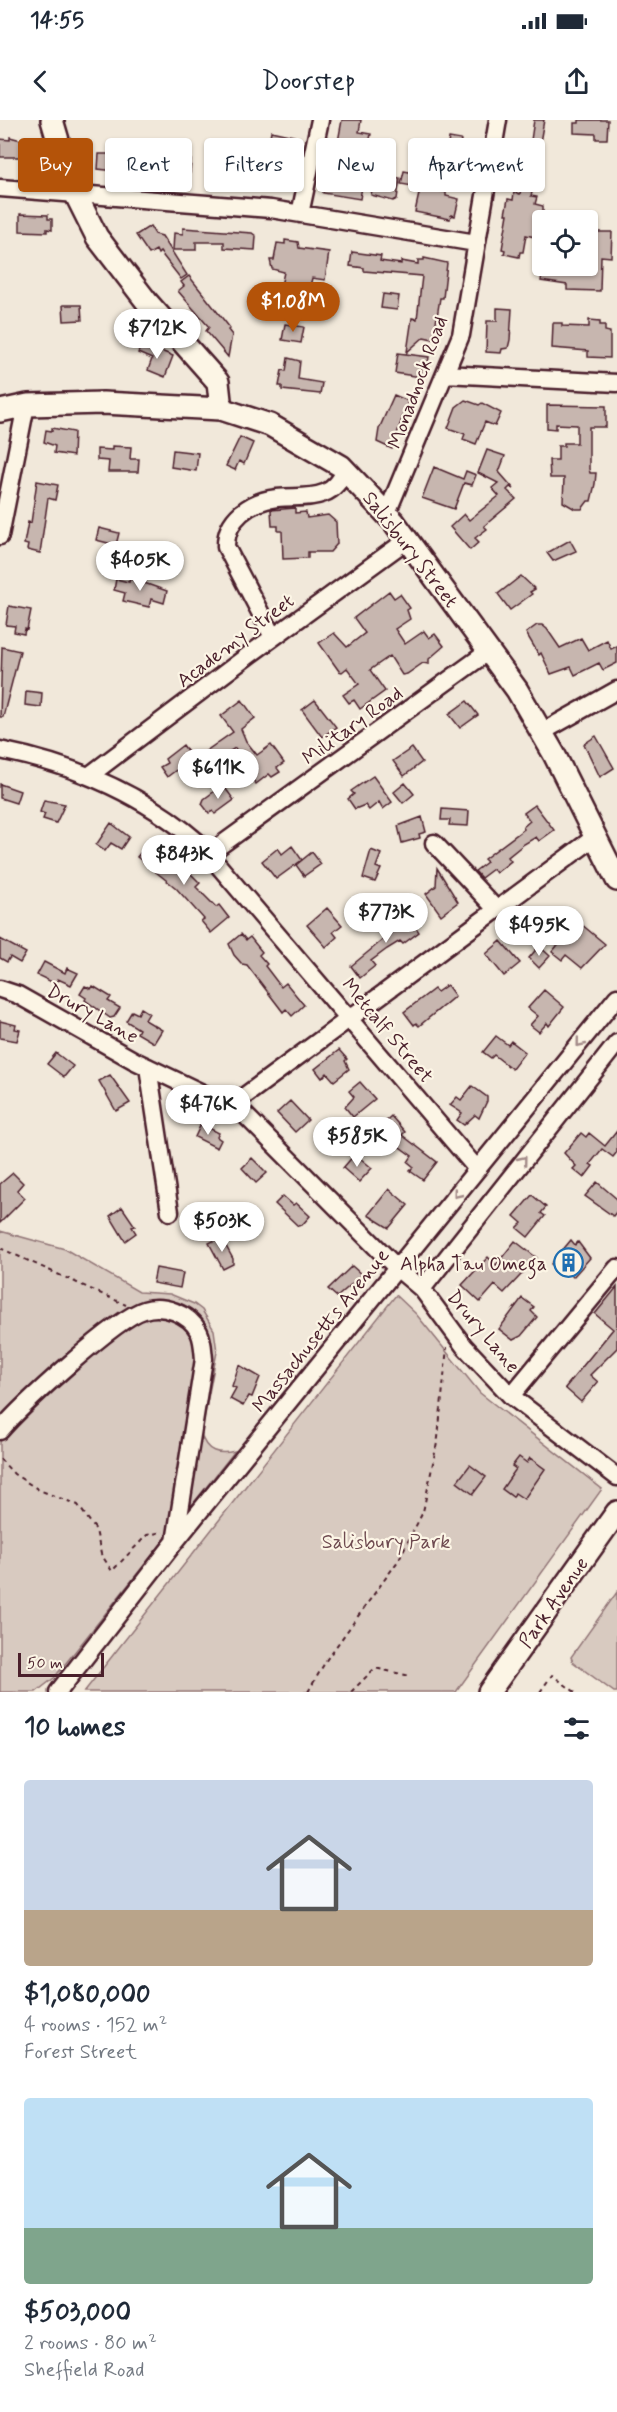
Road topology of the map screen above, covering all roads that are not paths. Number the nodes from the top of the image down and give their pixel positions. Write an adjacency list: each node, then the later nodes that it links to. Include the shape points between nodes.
1 (52, 120): 4 (main road)
2 (320, 120): 8 (street)
3 (498, 120): 9 (street, Monadnock Road)
4 (58, 138)
5 (0, 188): 6 (street)
6 (18, 189)
7 (74, 192): 8 (street); 13 (main road, via 97,237 117,265 218,382)
8 (300, 214): 9 (street)
9 (476, 243): 10 (street, Monadnock Road, via 461,334)
10 (445, 374): 11 (street); 16 (street, Monadnock Road)
11 (617, 383)
12 (26, 405): 13 (main road, Salisbury Street, via 103,403); 14 (main road, Salisbury Street); 17 (street)
13 (221, 409): 15 (main road, Salisbury Street, via 263,422)
14 (0, 411)
15 (346, 470): 16 (main road, Salisbury Street); 19 (street, via 337,485 324,493 264,500 236,516 226,535 226,547)
16 (387, 513): 18 (main road, Salisbury Street)
17 (0, 537)
18 (407, 540): 19 (street, Academy Street); 20 (main road, Salisbury Street)
19 (273, 637): 24 (street, Academy Street)
20 (489, 651): 22 (main road, Salisbury Street); 27 (street, Military Road)
21 (617, 690): 22 (street)
22 (542, 732): 25 (main road, Salisbury Street)
23 (0, 750): 24 (street, Metcalf Street)
24 (90, 775): 27 (street, Metcalf Street, via 156,810)
25 (595, 837): 28 (main road, Salisbury Street); 29 (street)
26 (434, 843): 29 (street)
27 (210, 853): 32 (street, Metcalf Street)
28 (617, 880)
29 (496, 909): 32 (street)
30 (0, 989): 34 (street, Drury Lane, via 18,994)
31 (617, 998): 36 (street, Massachusetts Avenue, one-way to 36)
32 (349, 1017): 35 (street); 36 (street, Metcalf Street)
33 (617, 1043): 40 (street, one-way to 33)
34 (148, 1067): 35 (street, Drury Lane); 37 (street)
35 (231, 1106): 38 (street, Drury Lane, via 249,1118)
36 (477, 1169): 38 (street, Massachusetts Avenue, one-way to 38)
37 (170, 1212)
38 (397, 1268): 40 (street, Drury Lane); 45 (street, Massachusetts Avenue)
39 (617, 1268): 41 (street)
40 (422, 1288): 41 (street, Drury Lane, via 456,1335)
41 (512, 1396): 43 (street, Drury Lane)
42 (0, 1431): 45 (street, via 23,1407 135,1314 145,1309 168,1309 181,1314 200,1333 203,1371)
43 (617, 1477)
44 (617, 1512): 47 (main road, Park Avenue)
45 (174, 1543): 46 (street, Massachusetts Avenue)
46 (58, 1692)
47 (489, 1692)

